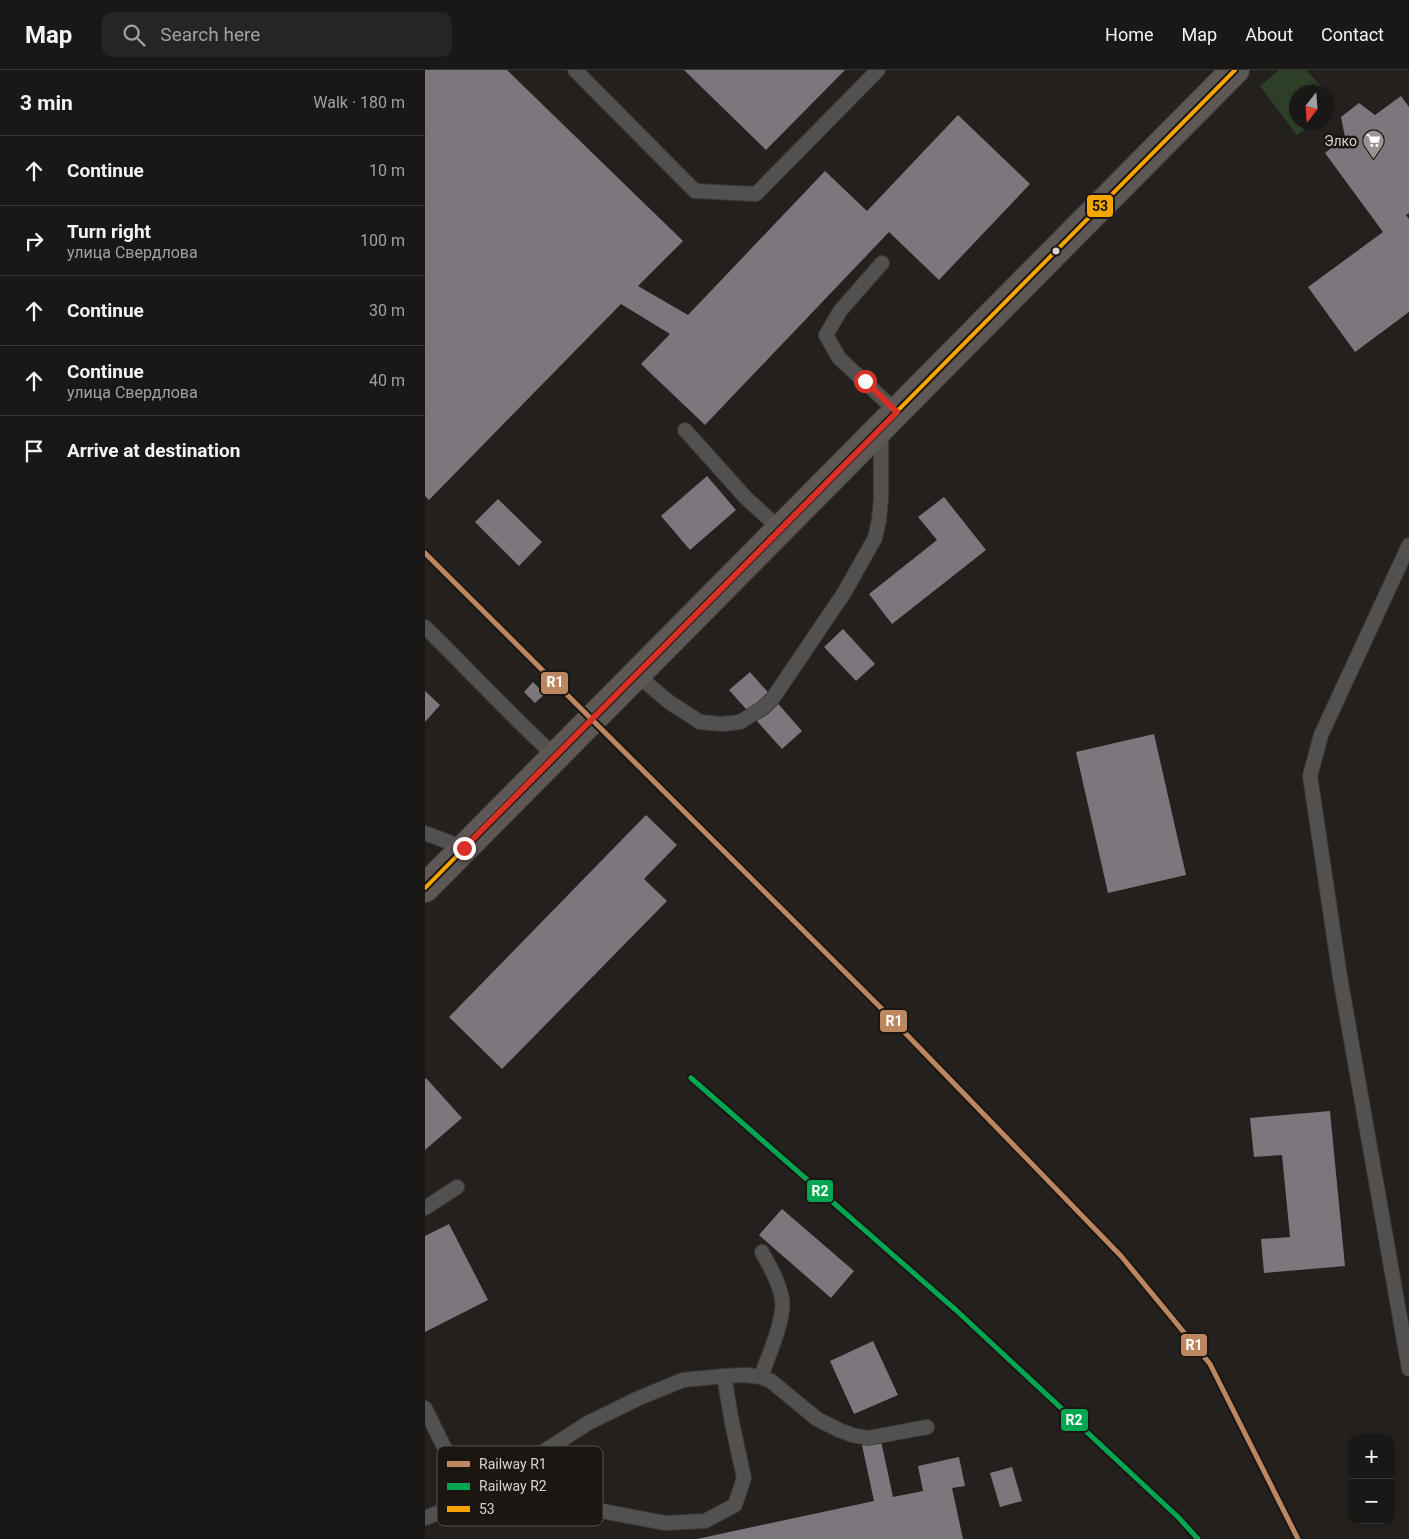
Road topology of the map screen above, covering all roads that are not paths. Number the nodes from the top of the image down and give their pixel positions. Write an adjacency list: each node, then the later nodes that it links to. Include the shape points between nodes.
1 (575, 70): 2 (lane, via 695,191 755,194)
2 (878, 70)
3 (1235, 70): 5 (main road)
4 (881, 263): 5 (lane, via 840,311 826,336 839,358)
5 (889, 420): 7 (main road); 10 (lane, via 875,538 845,593 773,698 739,722 700,722)
6 (685, 430): 7 (lane, via 746,498)
7 (781, 530): 10 (main road)
8 (1409, 545): 18 (lane, via 1321,735 1310,776 1340,977)
9 (425, 627): 11 (lane, via 519,722)
10 (634, 678): 11 (main road)
11 (557, 754): 13 (main road)
12 (425, 833): 13 (lane)
13 (464, 848): 14 (main road)
14 (425, 888)
15 (457, 1186): 16 (lane)
16 (425, 1208)
17 (762, 1252): 21 (lane, via 775,1277 783,1309)
18 (1406, 1337): 19 (lane)
19 (1409, 1369)
20 (724, 1376): 21 (lane); 25 (lane, via 683,1380 588,1423); 26 (lane, via 744,1478 735,1504 705,1521 665,1523)
21 (761, 1377): 23 (lane, via 817,1419 853,1435 868,1438)
22 (425, 1408): 24 (lane)
23 (927, 1427)
24 (444, 1446)
25 (552, 1446)
26 (603, 1511)
27 (437, 1513): 28 (lane)
28 (425, 1518)

